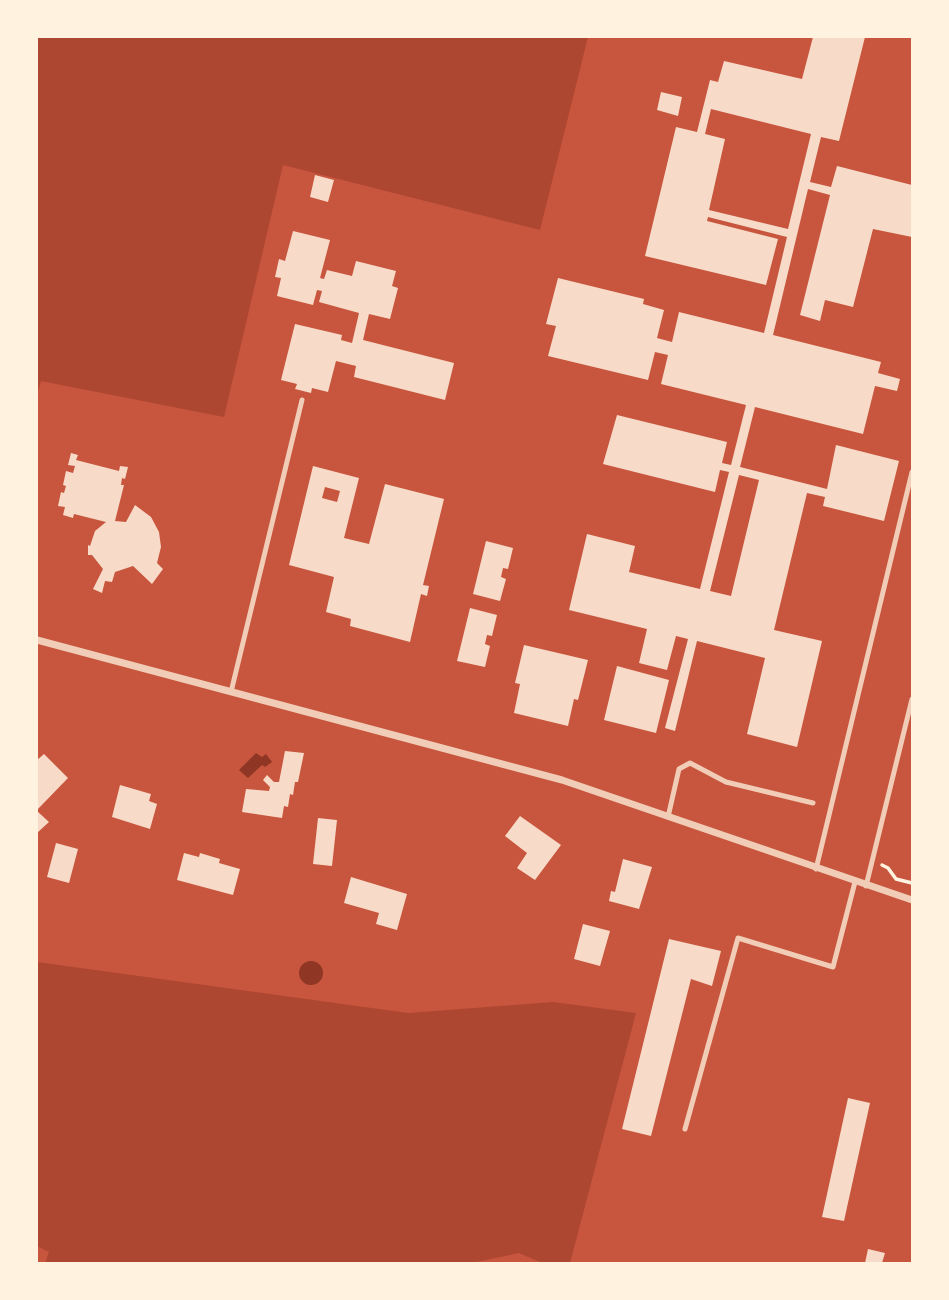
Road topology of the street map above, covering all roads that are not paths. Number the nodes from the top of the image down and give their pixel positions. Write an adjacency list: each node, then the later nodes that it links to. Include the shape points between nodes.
1 (302, 400): 4 (lane)
2 (912, 472): 8 (lane)
3 (37, 640): 4 (street)
4 (231, 692): 7 (street, via 562,780)
5 (912, 699): 10 (lane)
6 (813, 803): 7 (lane, via 726,782 690,763 679,769)
7 (668, 817): 8 (street)
8 (816, 869): 9 (street)
9 (855, 882): 10 (street); 12 (lane, via 833,967 738,939)
10 (866, 886): 11 (street)
11 (912, 900)
12 (685, 1129)

